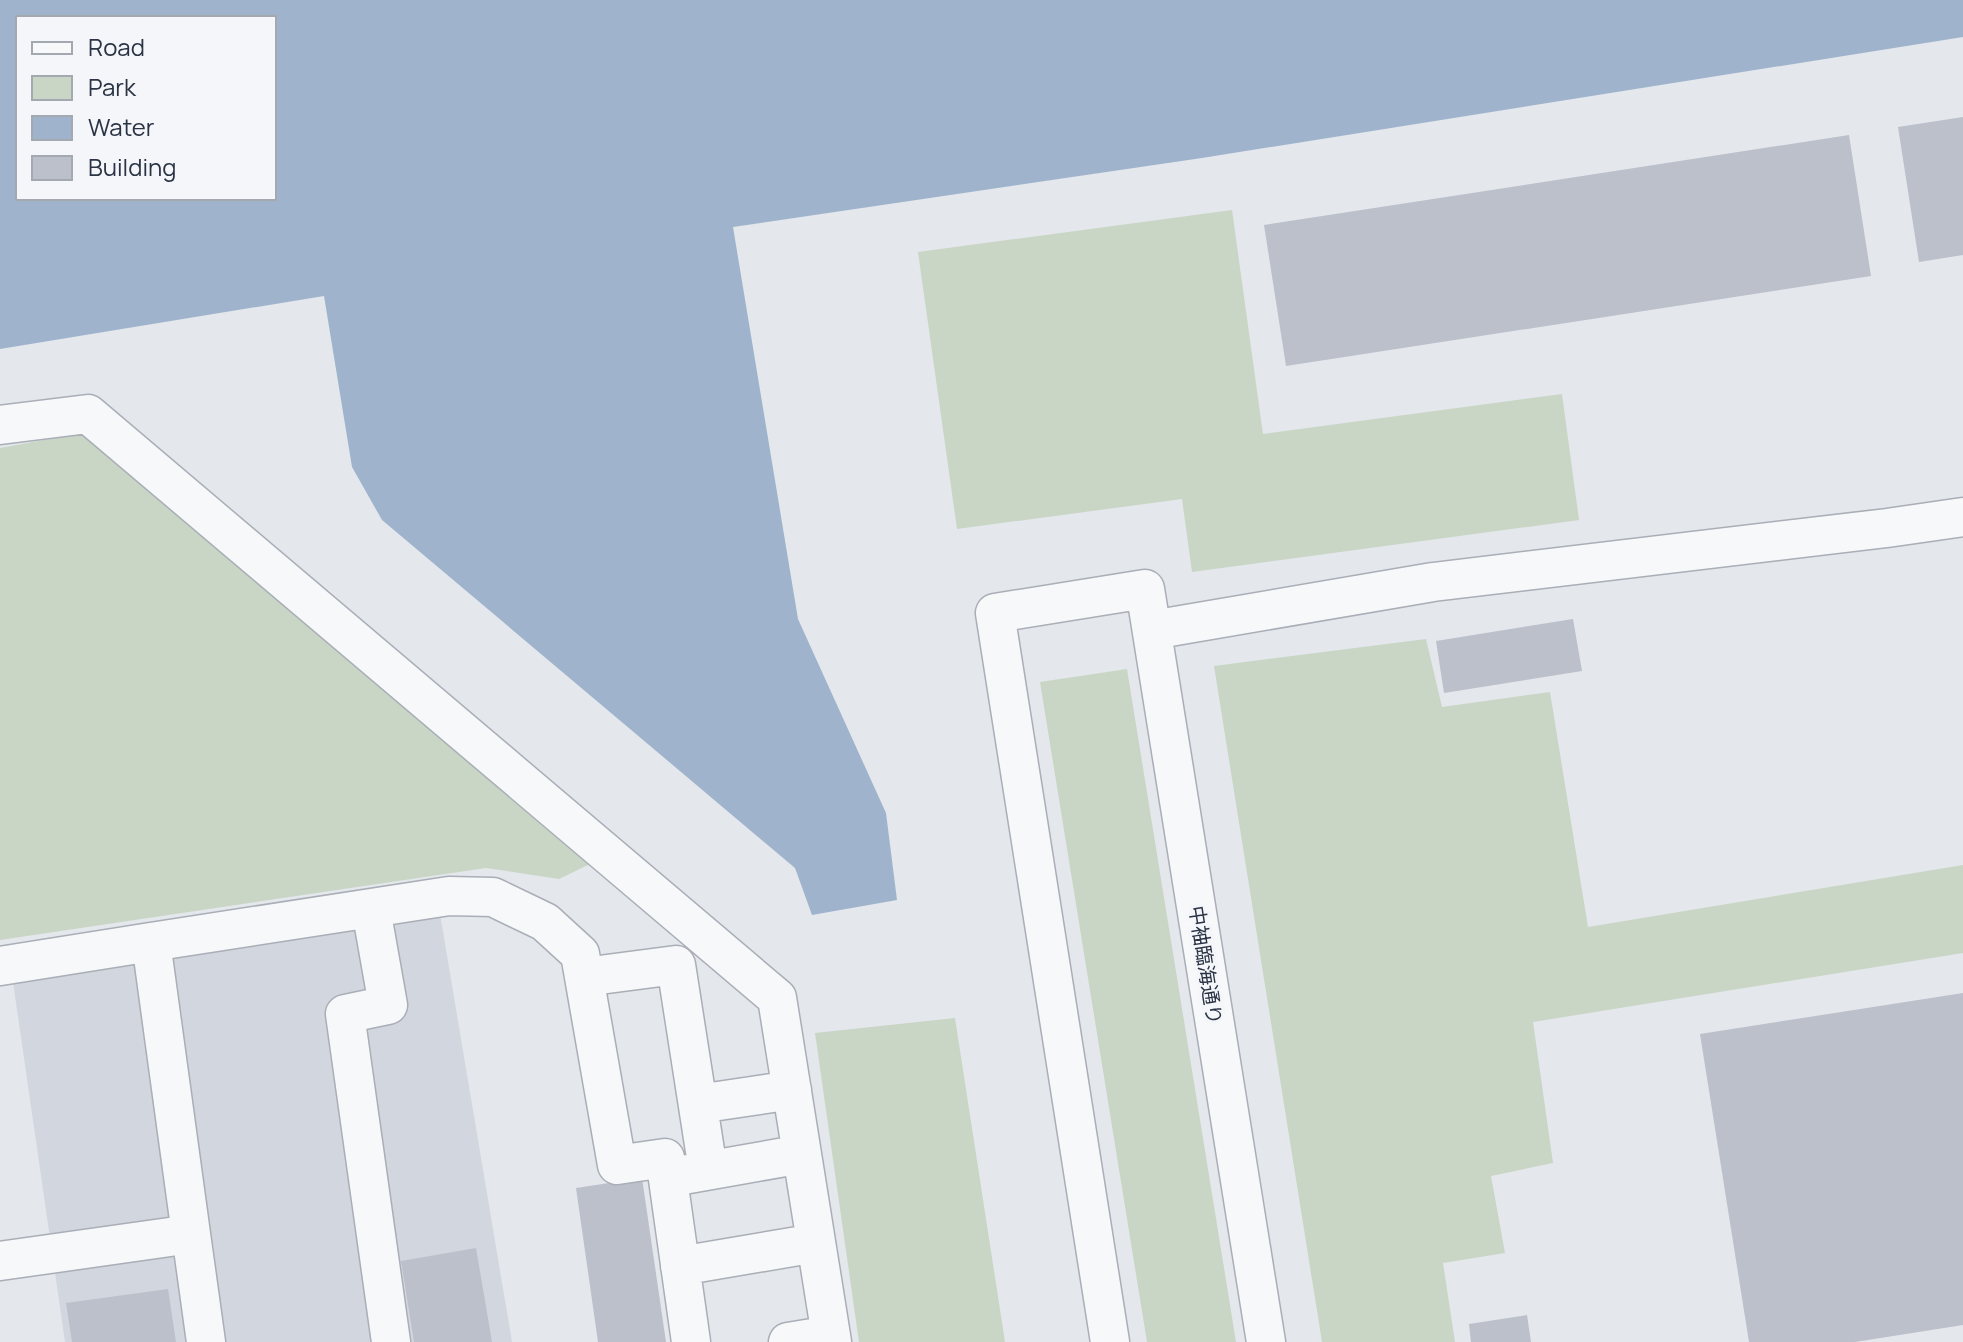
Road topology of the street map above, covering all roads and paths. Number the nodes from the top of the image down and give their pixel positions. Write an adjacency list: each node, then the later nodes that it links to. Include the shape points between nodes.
1 (0, 425): 8 (street, via 88,414 100,424 777,998)
2 (1963, 517): 3 (street, via 1433,582)
3 (1152, 630): 22 (street, 中袖臨海通り, via 1145,589 995,613); 23 (street, 中袖臨海通り)
4 (371, 909): 5 (street); 7 (street, via 449,896 493,897 545,922 580,954); 19 (street, via 388,1005 345,1014)
5 (151, 942): 6 (street); 13 (street)
6 (0, 966)
7 (584, 977): 9 (street, via 676,965); 12 (street, via 617,1165 665,1158)
8 (792, 1090): 9 (street); 10 (street)
9 (698, 1104): 11 (street)
10 (802, 1154): 11 (street); 14 (street)
11 (708, 1170): 12 (street)
12 (668, 1177): 16 (street)
13 (191, 1234): 15 (street); 18 (street)
14 (816, 1243): 16 (street); 17 (street)
15 (0, 1261)
16 (680, 1266): 20 (street)
17 (832, 1338): 21 (street)
18 (206, 1342)
19 (391, 1342)
20 (691, 1342)
21 (788, 1342)
22 (1110, 1342)
23 (1266, 1342)

